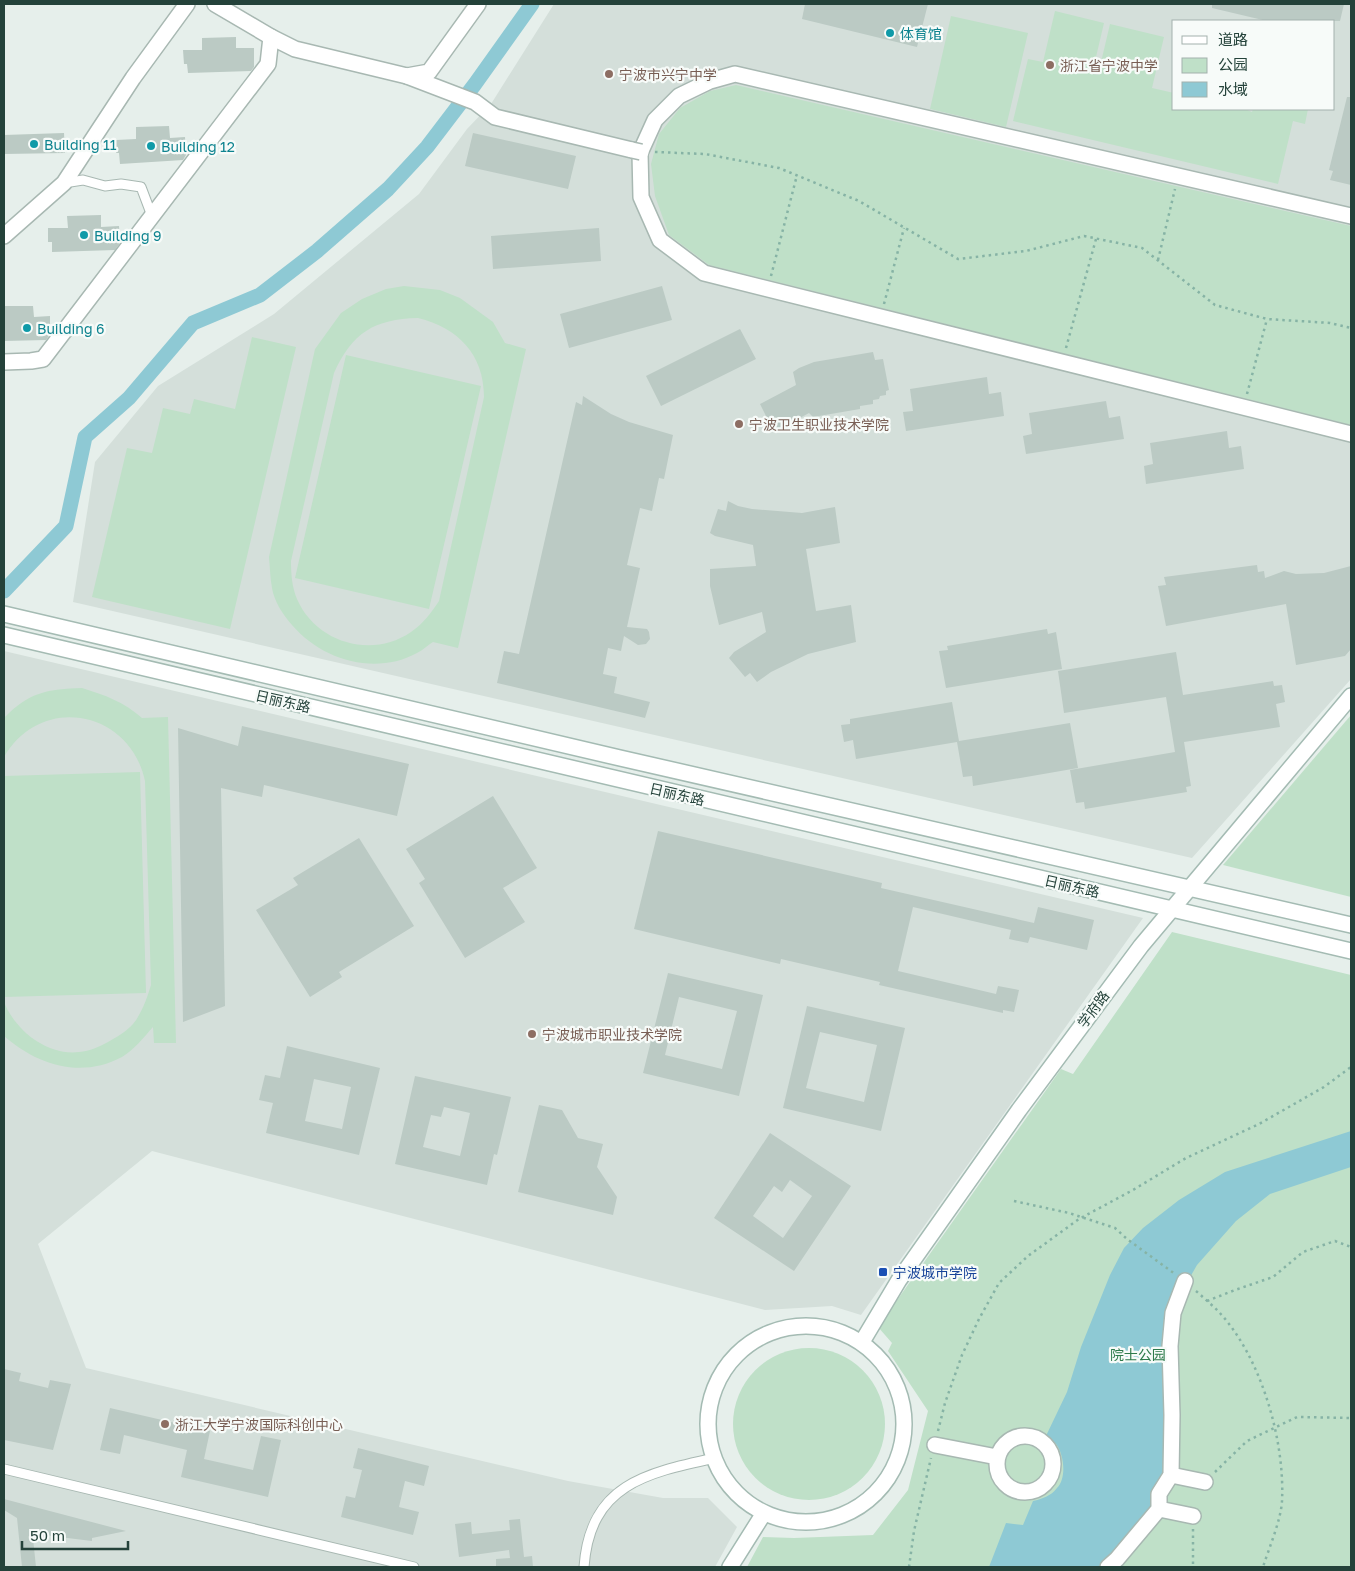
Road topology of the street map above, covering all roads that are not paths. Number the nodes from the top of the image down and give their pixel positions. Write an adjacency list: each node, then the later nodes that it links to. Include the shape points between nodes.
1 (187, 4): 7 (street, via 133,78)
2 (215, 4): 4 (street)
3 (478, 4): 5 (street, via 429,72)
4 (271, 37): 5 (street, via 295,49); 8 (street, via 268,64)
5 (407, 76): 6 (street, via 475,102 495,117)
6 (637, 151)
7 (64, 183): 8 (lane, via 83,180 105,186 141,187); 10 (street)
8 (152, 216): 11 (street, via 43,359)
9 (1351, 216): 12 (street, via 735,74 678,96 655,120 640,154 641,197 660,240 704,273)
10 (5, 233)
11 (4, 362)
12 (1351, 434)
13 (7, 615): 16 (street, 日丽东路)
14 (4, 635): 17 (street, 日丽东路)
15 (1351, 696): 16 (street, 学府路)
16 (1190, 888): 17 (street, 学府路); 18 (street, 日丽东路)
17 (1171, 909): 19 (street, 日丽东路); 21 (street, 学府路, via 1013,1118 899,1280)
18 (1351, 925)
19 (1351, 951)
20 (1181, 1278): 26 (street, via 1170,1346)
21 (862, 1342): 24 (street, via 833,1329 800,1326 769,1333 741,1350 720,1375 709,1405 709,1438); 29 (street, via 888,1368 903,1401 904,1438 892,1473 869,1500 836,1518 800,1522)
22 (934, 1445): 23 (street)
23 (997, 1457)
24 (715, 1458): 29 (street, via 718,1468 738,1494); 32 (lane, via 637,1479 613,1496 598,1514 586,1549)
25 (4, 1468): 31 (lane)
26 (1171, 1475): 27 (street); 28 (street, via 1159,1494)
27 (1205, 1482)
28 (1159, 1509): 30 (street); 34 (street, via 1118,1560)
29 (764, 1513): 33 (street)
30 (1192, 1516)
31 (414, 1567)
32 (584, 1567)
33 (730, 1567)
34 (1108, 1567)

